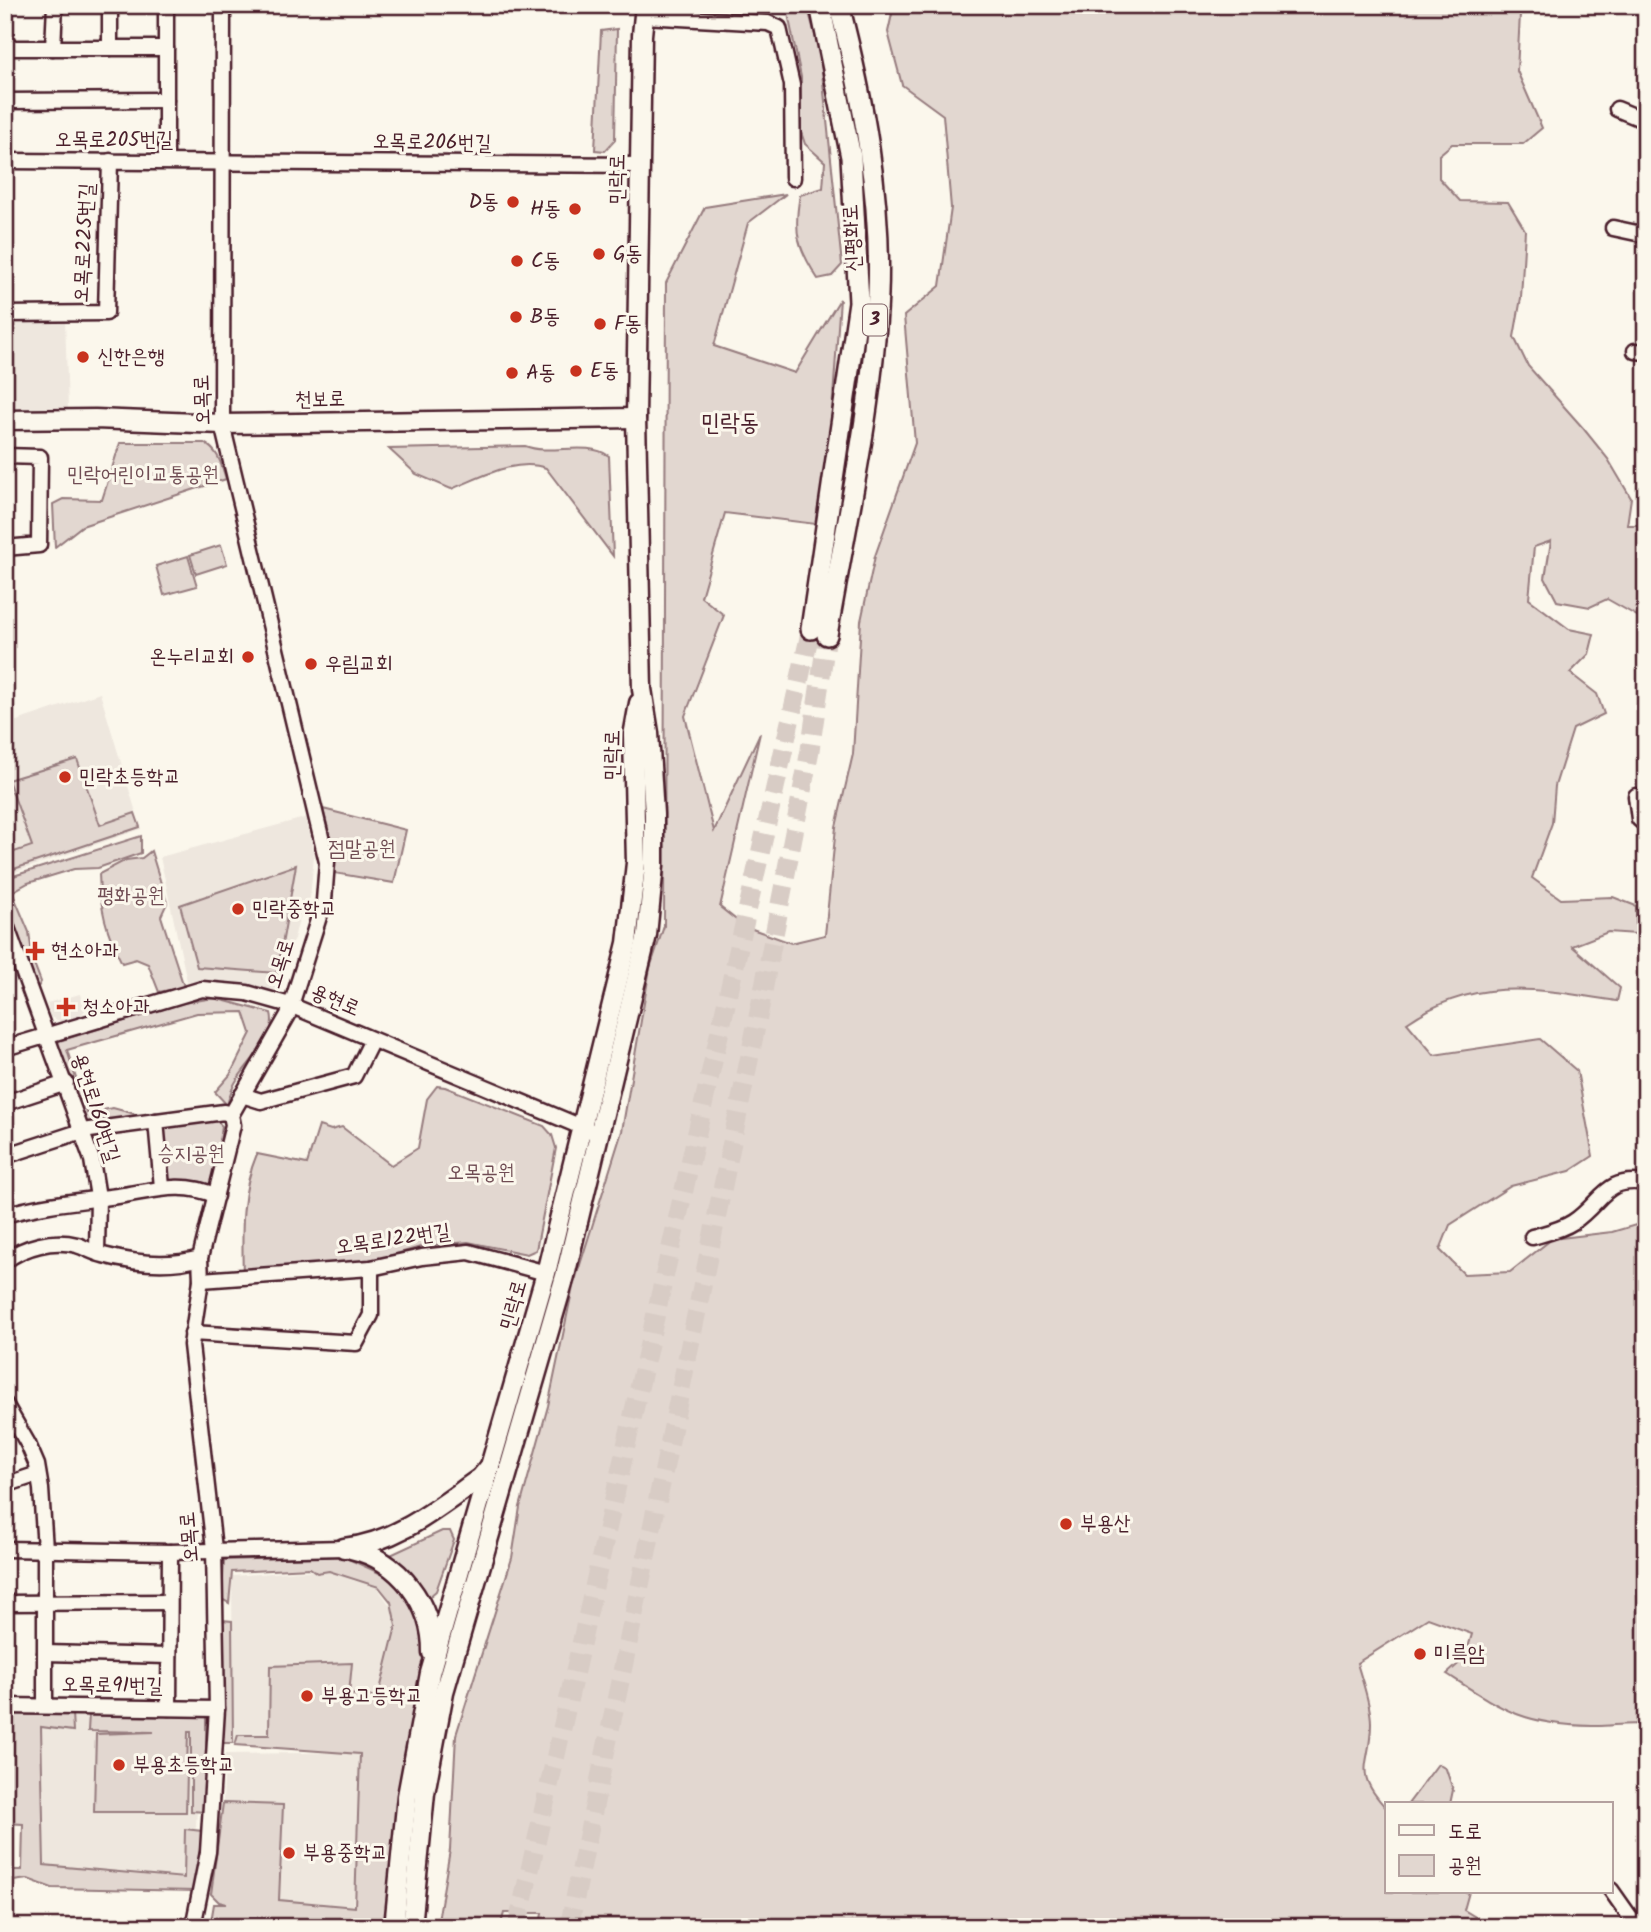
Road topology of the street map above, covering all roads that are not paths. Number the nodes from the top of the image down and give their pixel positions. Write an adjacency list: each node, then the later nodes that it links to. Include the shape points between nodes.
1 (55, 5): 9 (street)
2 (110, 5): 10 (street)
3 (166, 5): 11 (street)
4 (223, 5): 19 (street, 오목로)
5 (820, 5): 6 (highway, 신평화로 / 3, via 850,158 859,302 819,632 869,388 878,293 873,169)
6 (839, 5)
7 (644, 11): 20 (main road, 민락로); 21 (street, via 768,23 779,28 792,85)
8 (5, 48): 9 (street)
9 (53, 48): 10 (street)
10 (110, 48): 11 (street)
11 (166, 48): 12 (street)
12 (166, 100): 13 (street); 18 (street)
13 (5, 101)
14 (1617, 109): 15 (street)
15 (1646, 121)
16 (5, 161): 17 (street, 오목로205번길)
17 (110, 161): 18 (street, 오목로205번길); 24 (street, 오목로225번길, via 106,313)
18 (166, 161): 19 (street, 오목로205번길)
19 (223, 161): 20 (street, 오목로206번길); 27 (street, 오목로)
20 (641, 165): 25 (main road, 민락로)
21 (793, 173)
22 (1613, 228): 23 (street)
23 (1646, 235)
24 (5, 314)
25 (636, 418): 27 (main road, 천보로); 43 (main road, 민락로, via 642,689 654,814 652,891 647,936)
26 (5, 420): 27 (main road, 천보로)
27 (222, 424): 33 (street, 오목로, via 327,862 324,901)
28 (5, 456): 29 (street, via 40,457 39,545)
29 (5, 548)
30 (1636, 796): 31 (street, via 1639,819)
31 (1646, 825)
32 (5, 922): 34 (street, 용현로160번길)
33 (290, 1005): 34 (street, 용현로, via 247,993 202,989); 35 (street, 용현로); 38 (street, 오목로)
34 (48, 1033): 36 (street, 용현로); 37 (street, 용현로160번길)
35 (372, 1040): 38 (street, via 354,1076 261,1101); 43 (street, 용현로)
36 (5, 1048)
37 (66, 1083): 39 (street); 42 (street, 용현로160번길)
38 (242, 1096): 40 (street, 오목로)
39 (5, 1103)
40 (231, 1115): 41 (street, via 223,1112); 48 (street, 오목로, via 233,1125)
41 (156, 1121): 42 (street); 46 (street)
42 (82, 1130): 44 (street); 47 (street, 용현로160번길)
43 (590, 1130): 55 (main road, 민락로); 82 (main road, 민락로, via 565,1276 444,1692 425,1793)
44 (5, 1156)
45 (1646, 1183): 50 (street, via 1626,1181 1610,1186 1574,1222)
46 (162, 1187): 47 (street); 48 (street)
47 (98, 1196): 49 (street); 51 (street, 용현로160번길)
48 (216, 1196): 52 (street, 오목로)
49 (5, 1215)
50 (1532, 1237)
51 (97, 1253): 52 (street, via 147,1262); 53 (street, via 77,1245 49,1243)
52 (200, 1258): 56 (street, 오목로)
53 (5, 1261)
54 (371, 1268): 55 (street, 오목로122번길, via 469,1252); 56 (street, 오목로122번길); 57 (street, via 371,1315 356,1343)
55 (546, 1273): 59 (main road, 민락로)
56 (201, 1280): 57 (street, 오목로)
57 (192, 1333): 67 (street, 오목로)
58 (5, 1404): 60 (street, via 28,1444)
59 (494, 1461): 62 (main road, via 480,1478); 63 (main road, 민락로)
60 (38, 1474): 61 (street); 66 (street)
61 (5, 1485)
62 (444, 1504): 63 (main road, via 463,1502); 64 (main road, via 400,1533 365,1546)
63 (479, 1508): 74 (main road, 민락로)
64 (344, 1548): 67 (street); 74 (main road, via 386,1563 411,1588 431,1633)
65 (5, 1549): 66 (street)
66 (46, 1549): 68 (street); 71 (street)
67 (214, 1549): 68 (street); 78 (street, 오목로)
68 (170, 1552): 69 (street)
69 (170, 1602): 71 (street); 73 (street)
70 (5, 1603): 71 (street)
71 (46, 1603): 72 (street)
72 (45, 1653): 73 (street); 76 (street)
73 (169, 1656): 77 (street)
74 (430, 1673): 81 (main road, 민락로, via 407,1796)
75 (5, 1706): 76 (street, 오목로91번길)
76 (45, 1706): 77 (street, 오목로91번길)
77 (169, 1708): 78 (street, 오목로91번길)
78 (217, 1709): 80 (street, 오목로, via 208,1852)
79 (1612, 1891): 83 (street)
80 (193, 1927)
81 (394, 1927)
82 (412, 1927)
83 (1642, 1927)

